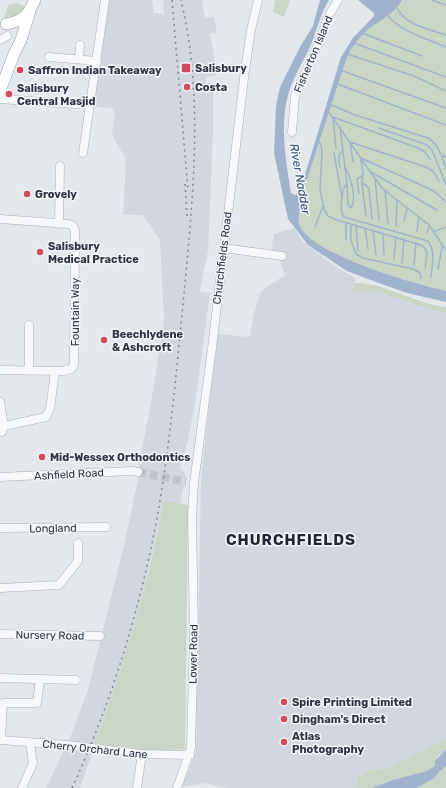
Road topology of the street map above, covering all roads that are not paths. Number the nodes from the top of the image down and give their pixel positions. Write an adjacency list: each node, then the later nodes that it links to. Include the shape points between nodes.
1 (35, 0): 5 (highway)
2 (105, 0): 11 (street)
3 (258, 0): 20 (street, Churchfields Road, via 245,70)
4 (338, 0): 15 (street, Fisherton Island, via 328,17 318,47 295,96)
5 (30, 11): 6 (highway, via 22,20); 7 (highway)
6 (3, 23): 7 (highway, via 14,28)
7 (18, 44): 12 (highway)
8 (80, 45): 10 (street)
9 (49, 58): 10 (street)
10 (79, 59): 11 (street)
11 (97, 61): 14 (street)
12 (0, 91)
13 (0, 98): 14 (street)
14 (89, 105): 16 (street)
15 (292, 132)
16 (83, 153)
17 (60, 166): 19 (street)
18 (0, 219): 19 (street, Fountain Way)
19 (59, 224): 25 (street, Fountain Way, via 69,224 75,230 74,365 71,369)
20 (224, 248): 21 (street); 29 (street, Churchfields Road, via 207,390 190,482)
21 (282, 256)
22 (29, 324): 24 (street)
23 (0, 370): 24 (street, Fountain Way)
24 (29, 371): 25 (street, Fountain Way)
25 (55, 371): 26 (street, via 50,409 46,418 3,429)
26 (0, 402)
27 (138, 472): 28 (street, Ashfield Road)
28 (0, 477)
29 (192, 517): 42 (street, Lower Road, via 194,634)
30 (106, 527): 31 (street, Longland)
31 (0, 528)
32 (78, 542): 33 (street, via 78,561 59,585)
33 (0, 588)
34 (0, 634): 35 (street, Nursery Road)
35 (100, 636)
36 (0, 678): 37 (street)
37 (40, 679): 38 (street); 39 (street, via 37,703 3,703)
38 (76, 680)
39 (1, 740): 40 (street, Cherry Orchard Lane)
40 (30, 743): 41 (street, Cherry Orchard Lane); 43 (street, via 33,763)
41 (142, 754): 42 (street, Cherry Orchard Lane); 44 (street)
42 (190, 755): 45 (street, Lower Road)
43 (22, 788)
44 (137, 788)
45 (177, 788)

